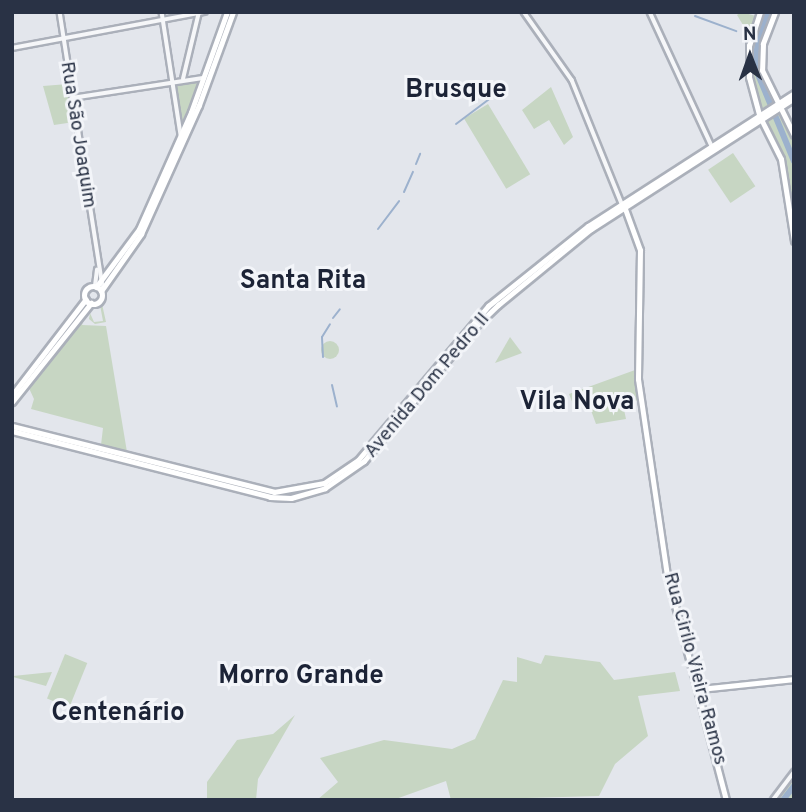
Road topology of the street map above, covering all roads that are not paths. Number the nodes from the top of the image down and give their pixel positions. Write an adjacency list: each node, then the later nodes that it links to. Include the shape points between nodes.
1 (60, 12): 11 (street, Rua São Joaquim)
2 (162, 12): 10 (street)
3 (205, 12): 9 (street)
4 (230, 12): 13 (main road); 26 (main road, via 200,105 141,233)
5 (524, 12): 23 (street, via 572,80)
6 (650, 12): 22 (street)
7 (760, 12): 19 (main road, via 747,59)
8 (775, 12): 18 (main road, via 761,62)
9 (199, 13): 10 (street); 14 (street)
10 (164, 23): 11 (street); 15 (street)
11 (63, 39): 12 (street); 17 (street, Rua São Joaquim)
12 (12, 48)
13 (204, 77): 14 (street); 21 (main road)
14 (183, 79): 15 (street)
15 (172, 80): 17 (street); 21 (street)
16 (794, 95): 18 (main road, Avenida Dom Pedro II)
17 (72, 98): 25 (street, Rua São Joaquim)
18 (778, 106): 19 (main road, Avenida Dom Pedro II); 20 (main road)
19 (763, 115): 22 (main road, Avenida Dom Pedro II); 23 (main road, Avenida Dom Pedro II); 24 (main road, via 780,159)
20 (794, 135)
21 (181, 136): 26 (main road, via 136,235)
22 (712, 146): 23 (main road, Avenida Dom Pedro II)
23 (623, 206): 29 (main road, Avenida Dom Pedro II, via 484,310 358,460 319,485 274,492); 31 (main road, Rua Cirilo Vieira Ramos, via 640,250 638,379 667,575)
24 (794, 241)
25 (96, 257): 26 (street, Rua São Joaquim); 26 (street, Rua São Joaquim)
26 (99, 286): 27 (main road, via 85,291); 27 (main road, via 100,300)
27 (88, 301): 28 (main road)
28 (13, 398)
29 (12, 427)
30 (794, 678): 31 (main road)
31 (699, 689): 33 (main road, Rua Cirilo Vieira Ramos)
32 (794, 772): 34 (street)
33 (726, 800)
34 (773, 800)

